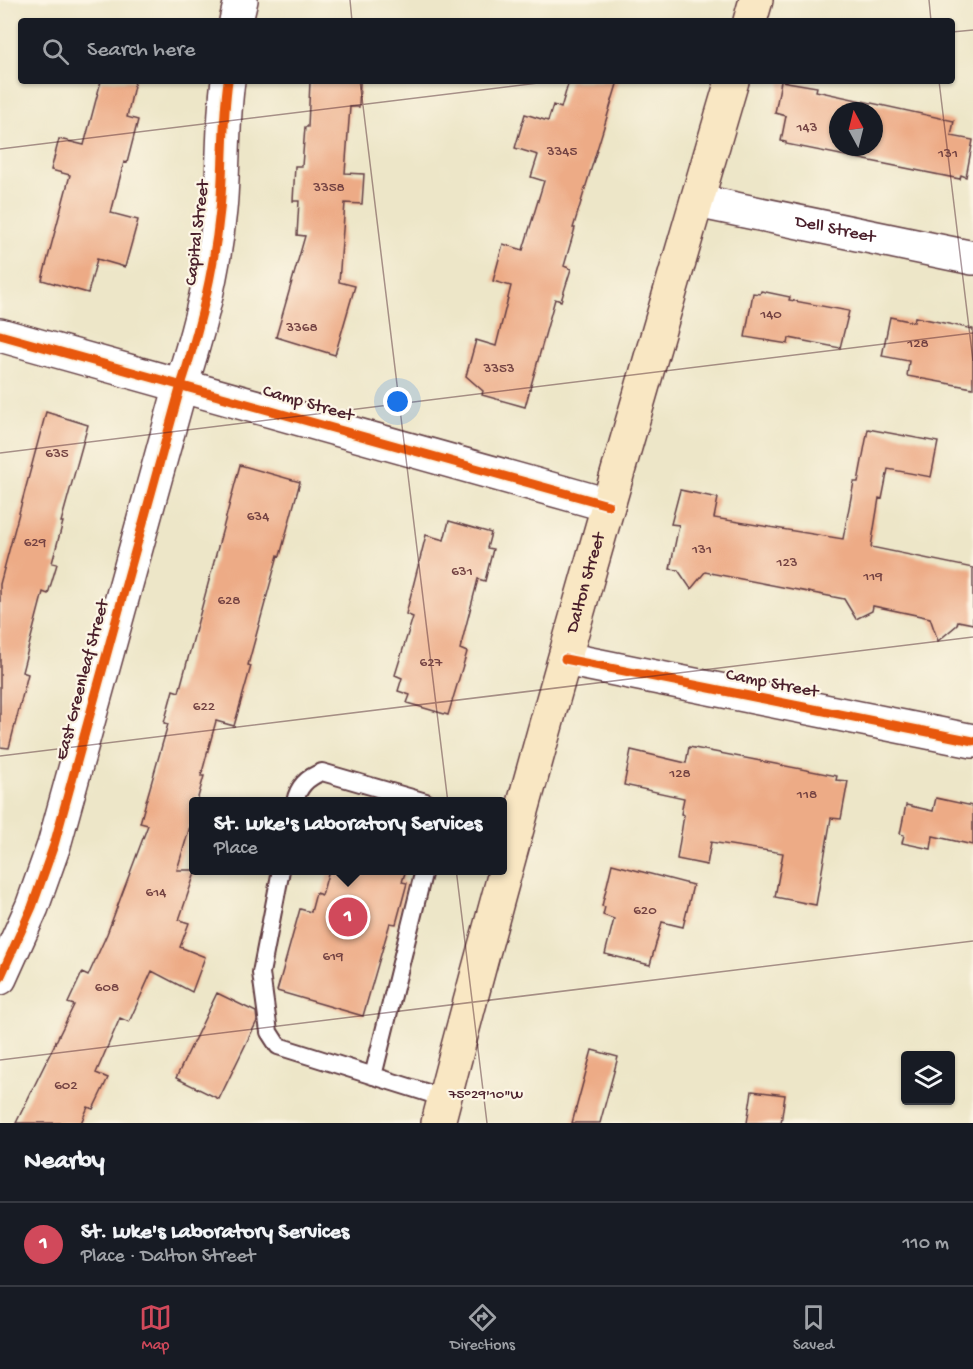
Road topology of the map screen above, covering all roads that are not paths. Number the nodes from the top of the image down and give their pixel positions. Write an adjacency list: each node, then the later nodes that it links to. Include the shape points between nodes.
1 (241, 0): 3 (street)
2 (756, 0): 4 (main road)
3 (237, 18)
4 (751, 18)
5 (228, 84): 10 (street, Capital Street, via 212,276)
6 (731, 84): 7 (main road, Dalton Street)
7 (697, 201): 8 (street, Dell Street); 11 (main road, Dalton Street)
8 (973, 258)
9 (0, 335): 10 (street, Camp Street)
10 (181, 386): 11 (street, Camp Street); 20 (street, East Greenleaf Street, via 54,846)
11 (608, 505): 12 (main road, Dalton Street)
12 (565, 659): 13 (street, Camp Street); 16 (main road, Dalton Street)
13 (973, 741)
14 (296, 797): 15 (lane, via 309,777 322,772)
15 (412, 797)
16 (510, 825)
17 (280, 875): 21 (lane, via 261,973 269,1032 278,1046)
18 (423, 875): 21 (lane)
19 (498, 875): 22 (main road, Dalton Street)
20 (0, 978)
21 (373, 1076): 22 (lane)
22 (441, 1110)

